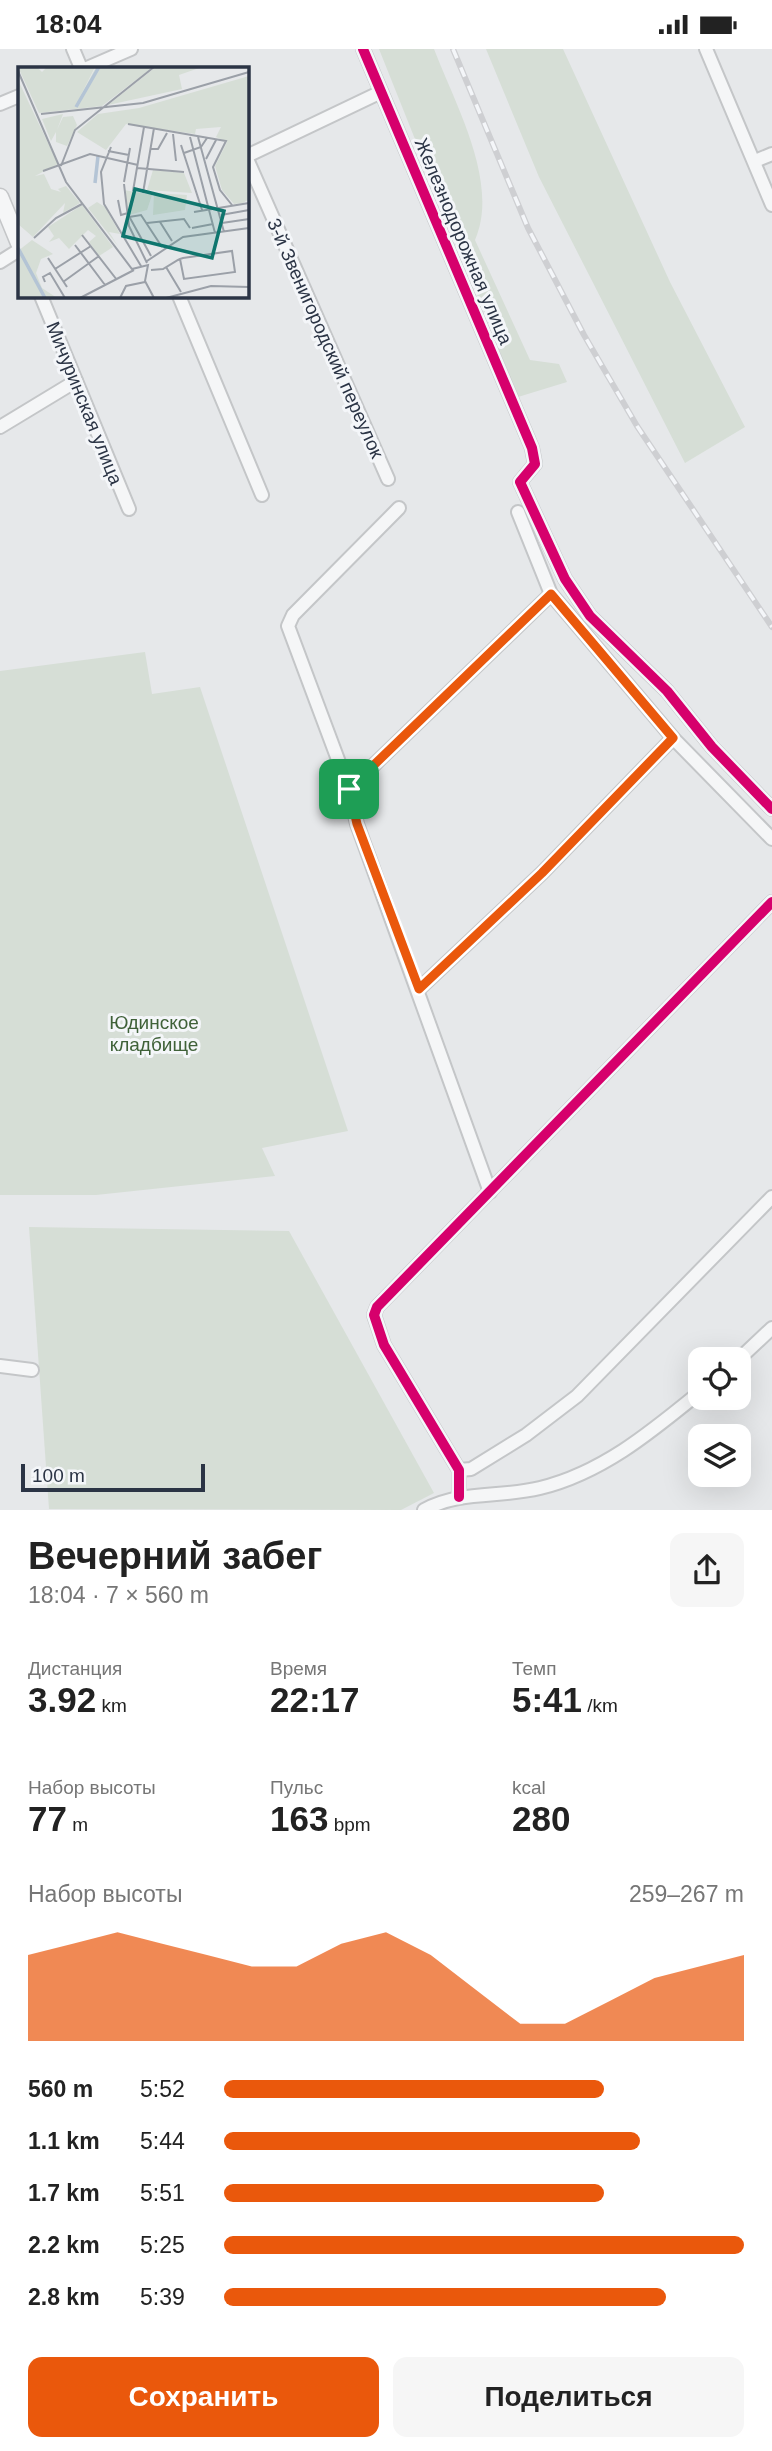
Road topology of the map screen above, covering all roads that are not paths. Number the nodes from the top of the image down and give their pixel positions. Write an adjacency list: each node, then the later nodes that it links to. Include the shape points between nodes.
1 (73, 49): 5 (street)
2 (131, 49): 6 (street)
3 (362, 49): 7 (street, Железнодорожная улица)
4 (706, 49): 13 (street)
5 (81, 67)
6 (89, 67)
7 (381, 92): 11 (street); 31 (street, Железнодорожная улица, via 532,448 535,464 520,482 571,588 590,616 667,691 712,747)
8 (18, 96): 9 (street)
9 (0, 104)
10 (772, 154): 13 (street)
11 (248, 157)
12 (248, 159): 23 (street, 3-й Звенигородский переулок)
13 (755, 161): 15 (street)
14 (0, 197): 16 (street)
15 (772, 205)
16 (18, 241)
17 (18, 251): 18 (street)
18 (0, 262)
19 (41, 297): 21 (street, Мичуринская улица)
20 (179, 297): 24 (street)
21 (76, 381): 22 (street); 26 (street, Мичуринская улица)
22 (0, 427)
23 (388, 479)
24 (262, 495)
25 (399, 508): 30 (street, via 293,615 288,626)
26 (129, 509)
27 (518, 512): 28 (street)
28 (551, 594): 29 (street); 30 (street)
29 (673, 738): 32 (street); 34 (street, via 542,873)
30 (349, 789): 34 (street, via 357,824)
31 (772, 809)
32 (772, 839)
33 (772, 902): 35 (street)
34 (419, 989): 35 (street)
35 (490, 1192): 42 (street, via 374,1315 384,1345)
36 (772, 1197): 42 (street, via 576,1396 526,1435 471,1469)
37 (772, 1328): 38 (street)
38 (751, 1348)
39 (0, 1366): 40 (street)
40 (32, 1370)
41 (688, 1402): 43 (street, via 645,1437 578,1475 510,1494)
42 (459, 1470): 43 (street)
43 (459, 1497): 44 (street, via 446,1498)
44 (424, 1510)

